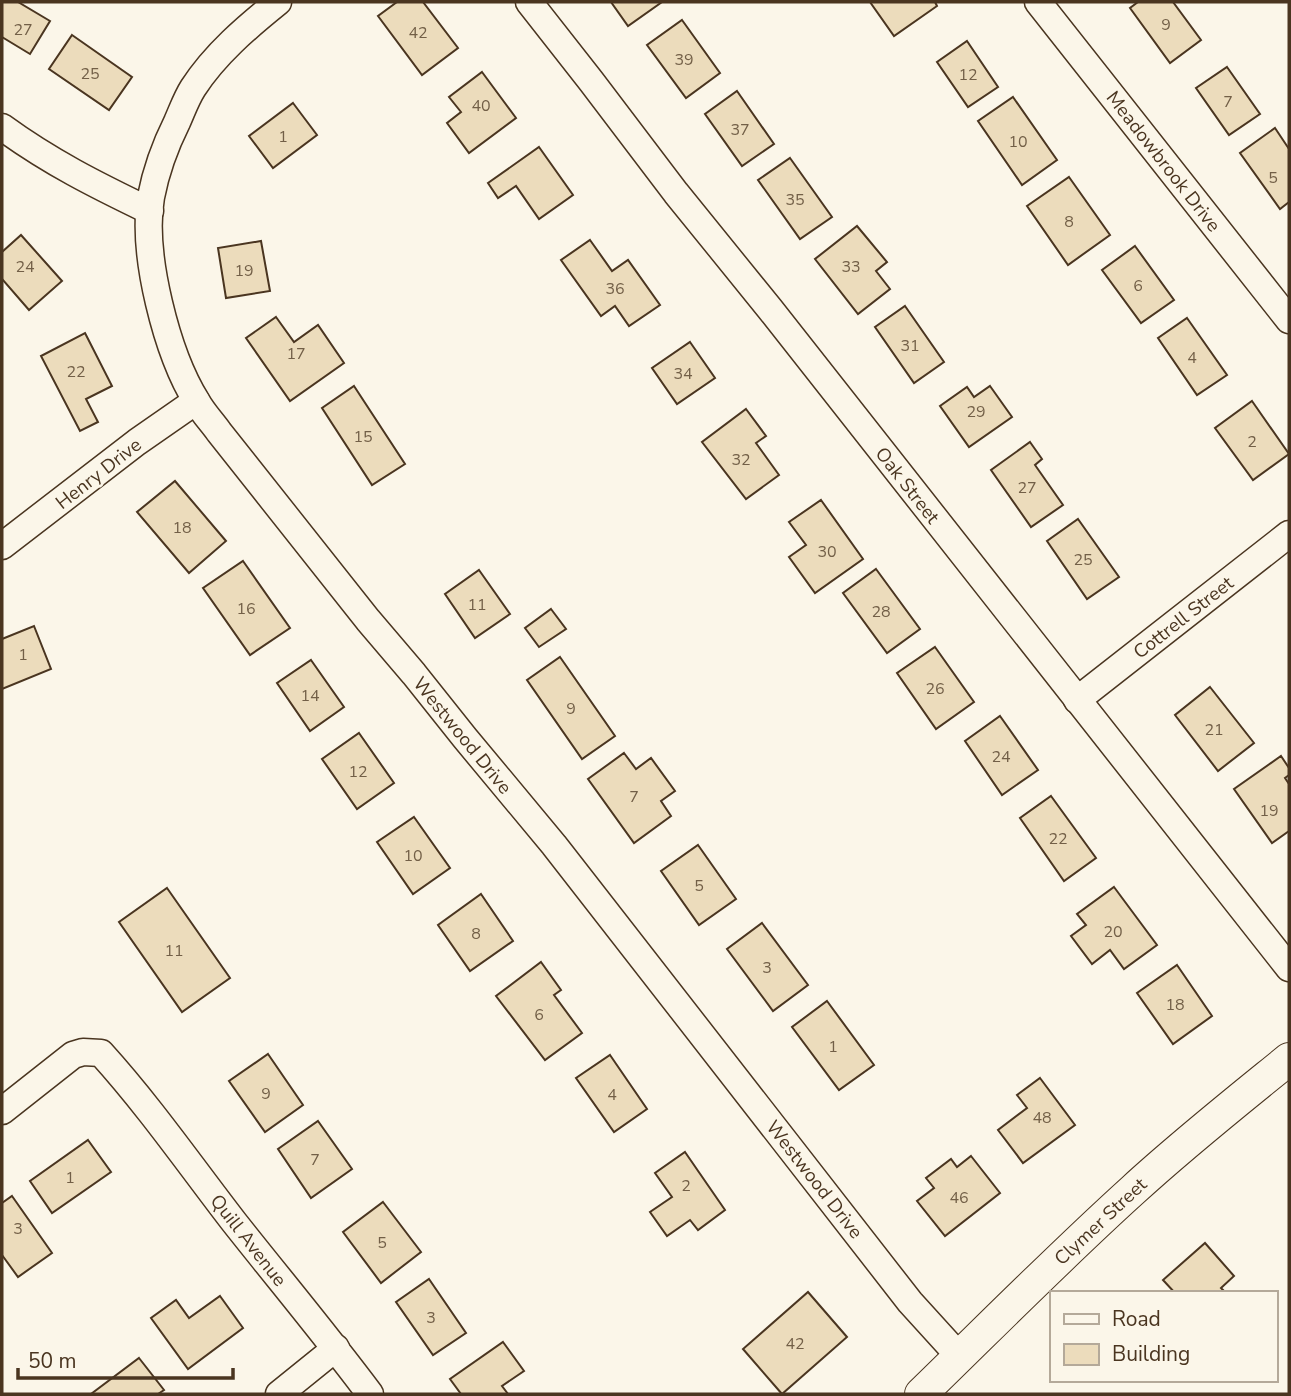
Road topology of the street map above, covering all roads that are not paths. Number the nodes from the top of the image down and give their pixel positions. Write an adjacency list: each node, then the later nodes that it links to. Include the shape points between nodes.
1 (278, 2): 5 (street, Westwood Drive, via 220,53 192,89 162,153)
2 (528, 2): 10 (street, Oak Street)
3 (1038, 2): 6 (street, Meadowbrook Drive)
4 (2, 127): 5 (street, via 77,176)
5 (150, 211): 7 (street, Westwood Drive, via 149,250 166,330)
6 (1289, 320)
7 (196, 401): 9 (street, Henry Drive); 15 (street, Westwood Drive, via 368,620 554,845 910,1301)
8 (1289, 534): 10 (street, Cottrell Street)
9 (2, 546)
10 (1077, 700): 11 (street, Oak Street)
11 (1289, 968)
12 (1289, 1059): 15 (street, Clymer Street, via 1134,1188)
13 (2, 1111): 14 (street, Quill Avenue, via 73,1055 101,1053)
14 (336, 1348): 16 (street); 17 (street, Quill Avenue)
15 (960, 1357): 18 (street, Clymer Street)
16 (279, 1394)
17 (370, 1394)
18 (920, 1394)

